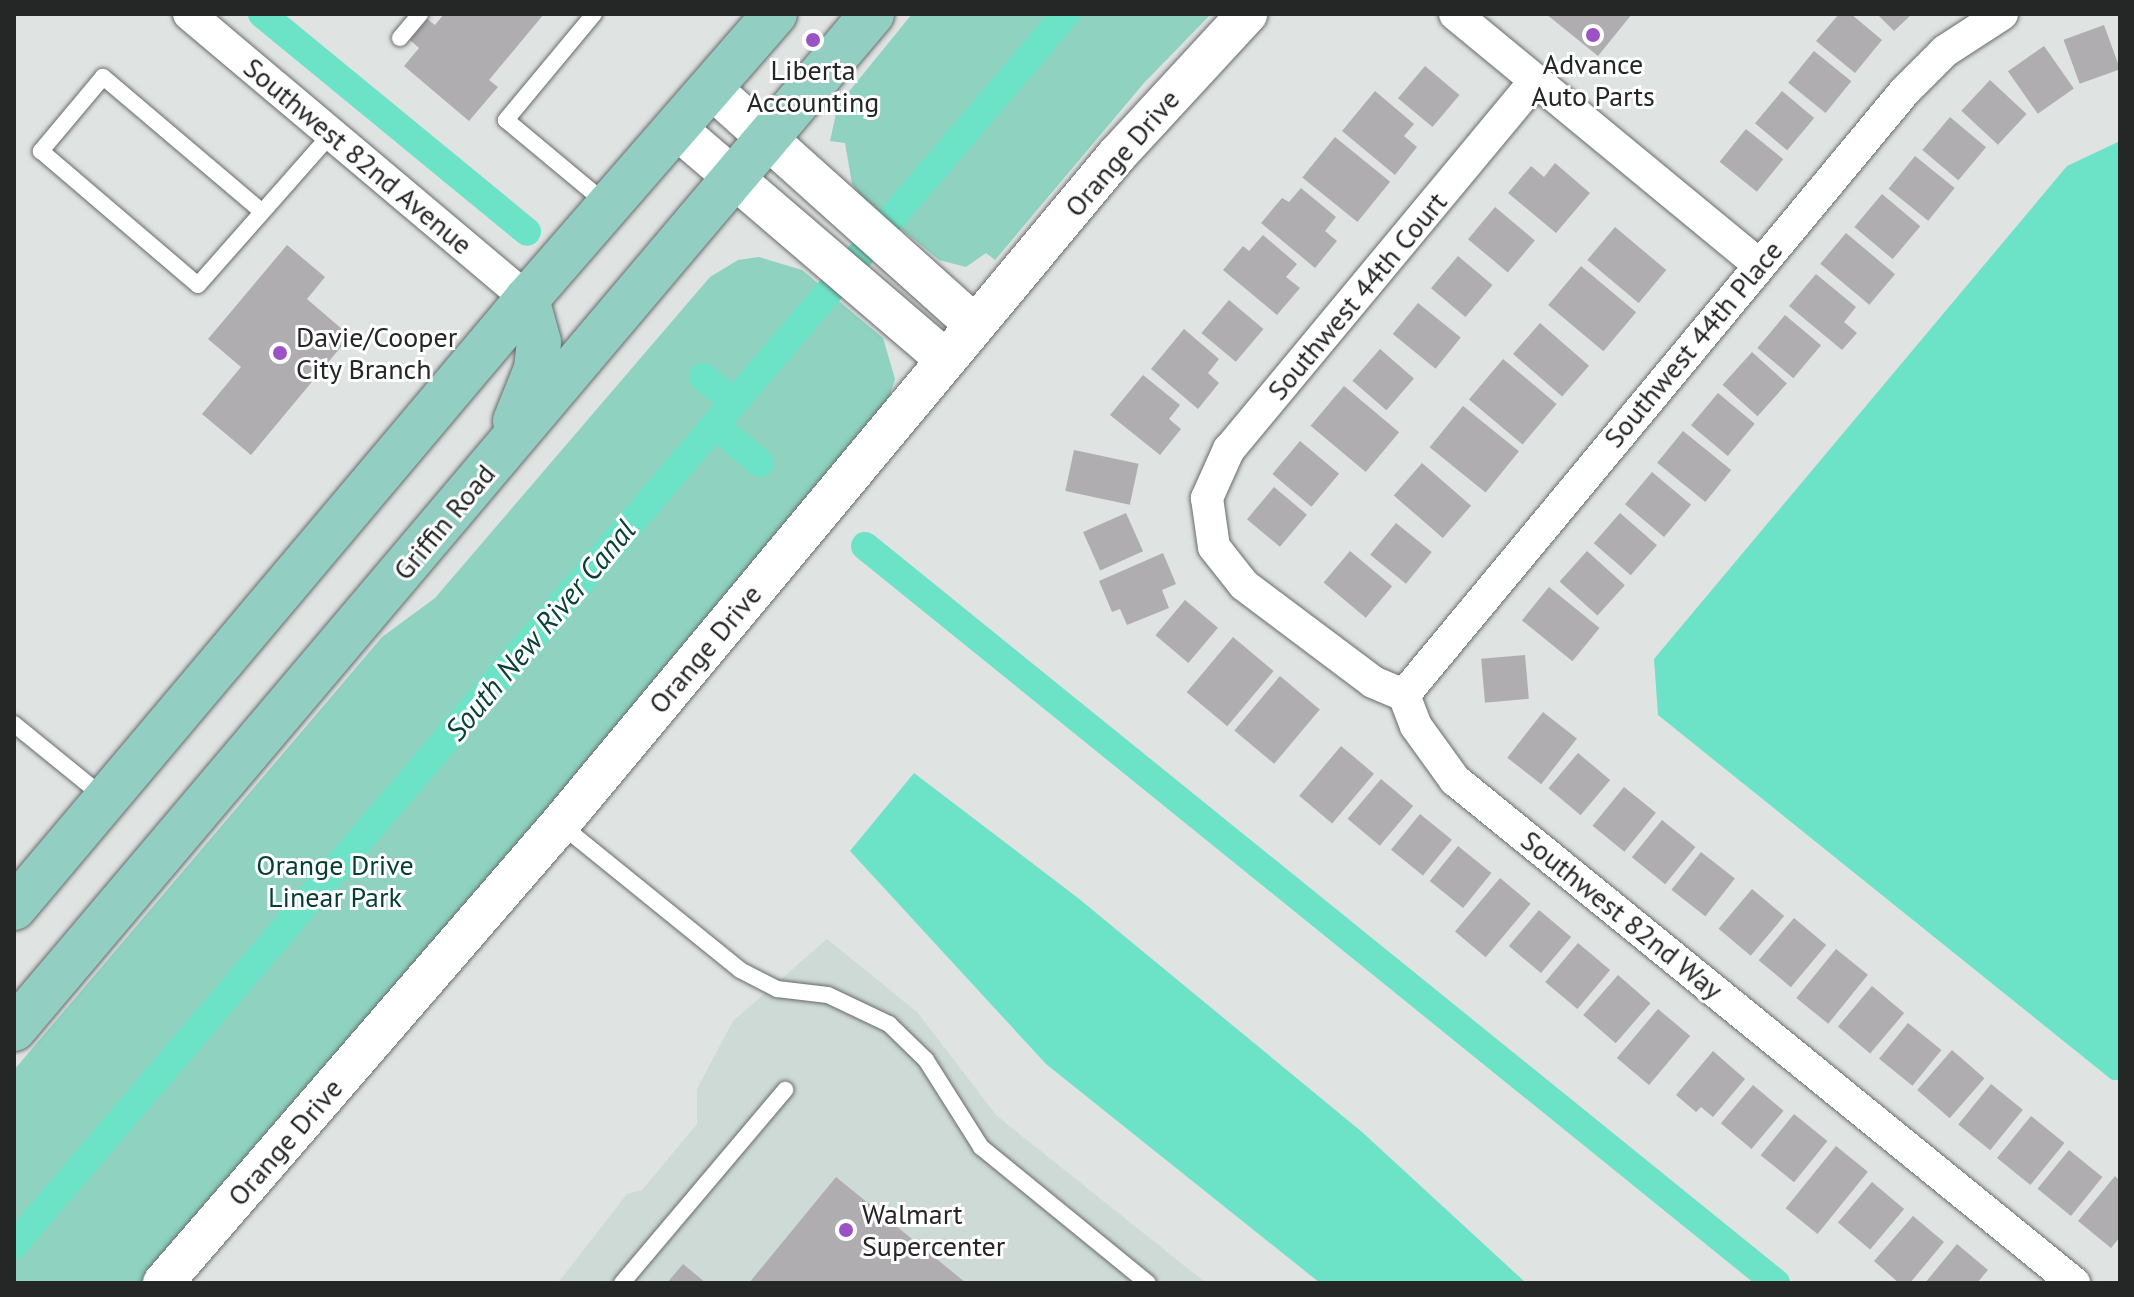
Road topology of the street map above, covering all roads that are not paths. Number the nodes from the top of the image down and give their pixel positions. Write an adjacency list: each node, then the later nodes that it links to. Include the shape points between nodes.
1 (189, 14): 13 (street, Southwest 82nd Avenue)
2 (420, 14): 9 (lane)
3 (594, 14): 16 (lane, via 506,120)
4 (775, 14): 11 (main road)
5 (872, 14): 14 (main road, Griffin Road)
6 (1247, 14): 20 (street, Orange Drive, via 1117,155)
7 (1455, 14): 10 (street)
8 (2002, 14): 18 (street, Southwest 44th Place, via 1927,68)
9 (400, 38)
10 (1535, 81): 18 (street); 23 (street, Southwest 44th Court, via 1229,449 1207,498 1207,524 1225,566 1373,682)
11 (712, 89): 12 (main road); 14 (street)
12 (678, 130): 15 (street); 16 (main road)
13 (331, 134): 17 (lane); 19 (street, Southwest 82nd Avenue)
14 (766, 139): 15 (main road, Griffin Road); 20 (street)
15 (733, 178): 21 (street); 22 (main road, Griffin Road)
16 (610, 206): 19 (main road)
17 (260, 210): 17 (lane, via 198,285 41,151 103,77)
18 (1759, 265): 23 (street, Southwest 44th Place)
19 (527, 299): 22 (main road, via 539,342 536,369); 25 (main road)
20 (974, 324): 21 (street, Orange Drive)
21 (945, 359): 26 (street, Orange Drive)
22 (502, 453): 28 (main road, Griffin Road)
23 (1404, 695): 33 (street, Southwest 82nd Way, via 1416,726 1455,780)
24 (14, 724): 25 (lane)
25 (106, 799): 27 (main road)
26 (560, 824): 30 (street, Orange Drive); 32 (lane, via 740,970 777,989 828,995 889,1024 926,1060 981,1147)
27 (14, 908)
28 (14, 1029)
29 (785, 1090): 31 (lane)
30 (163, 1283)
31 (622, 1283)
32 (1148, 1283)
33 (2074, 1283)

